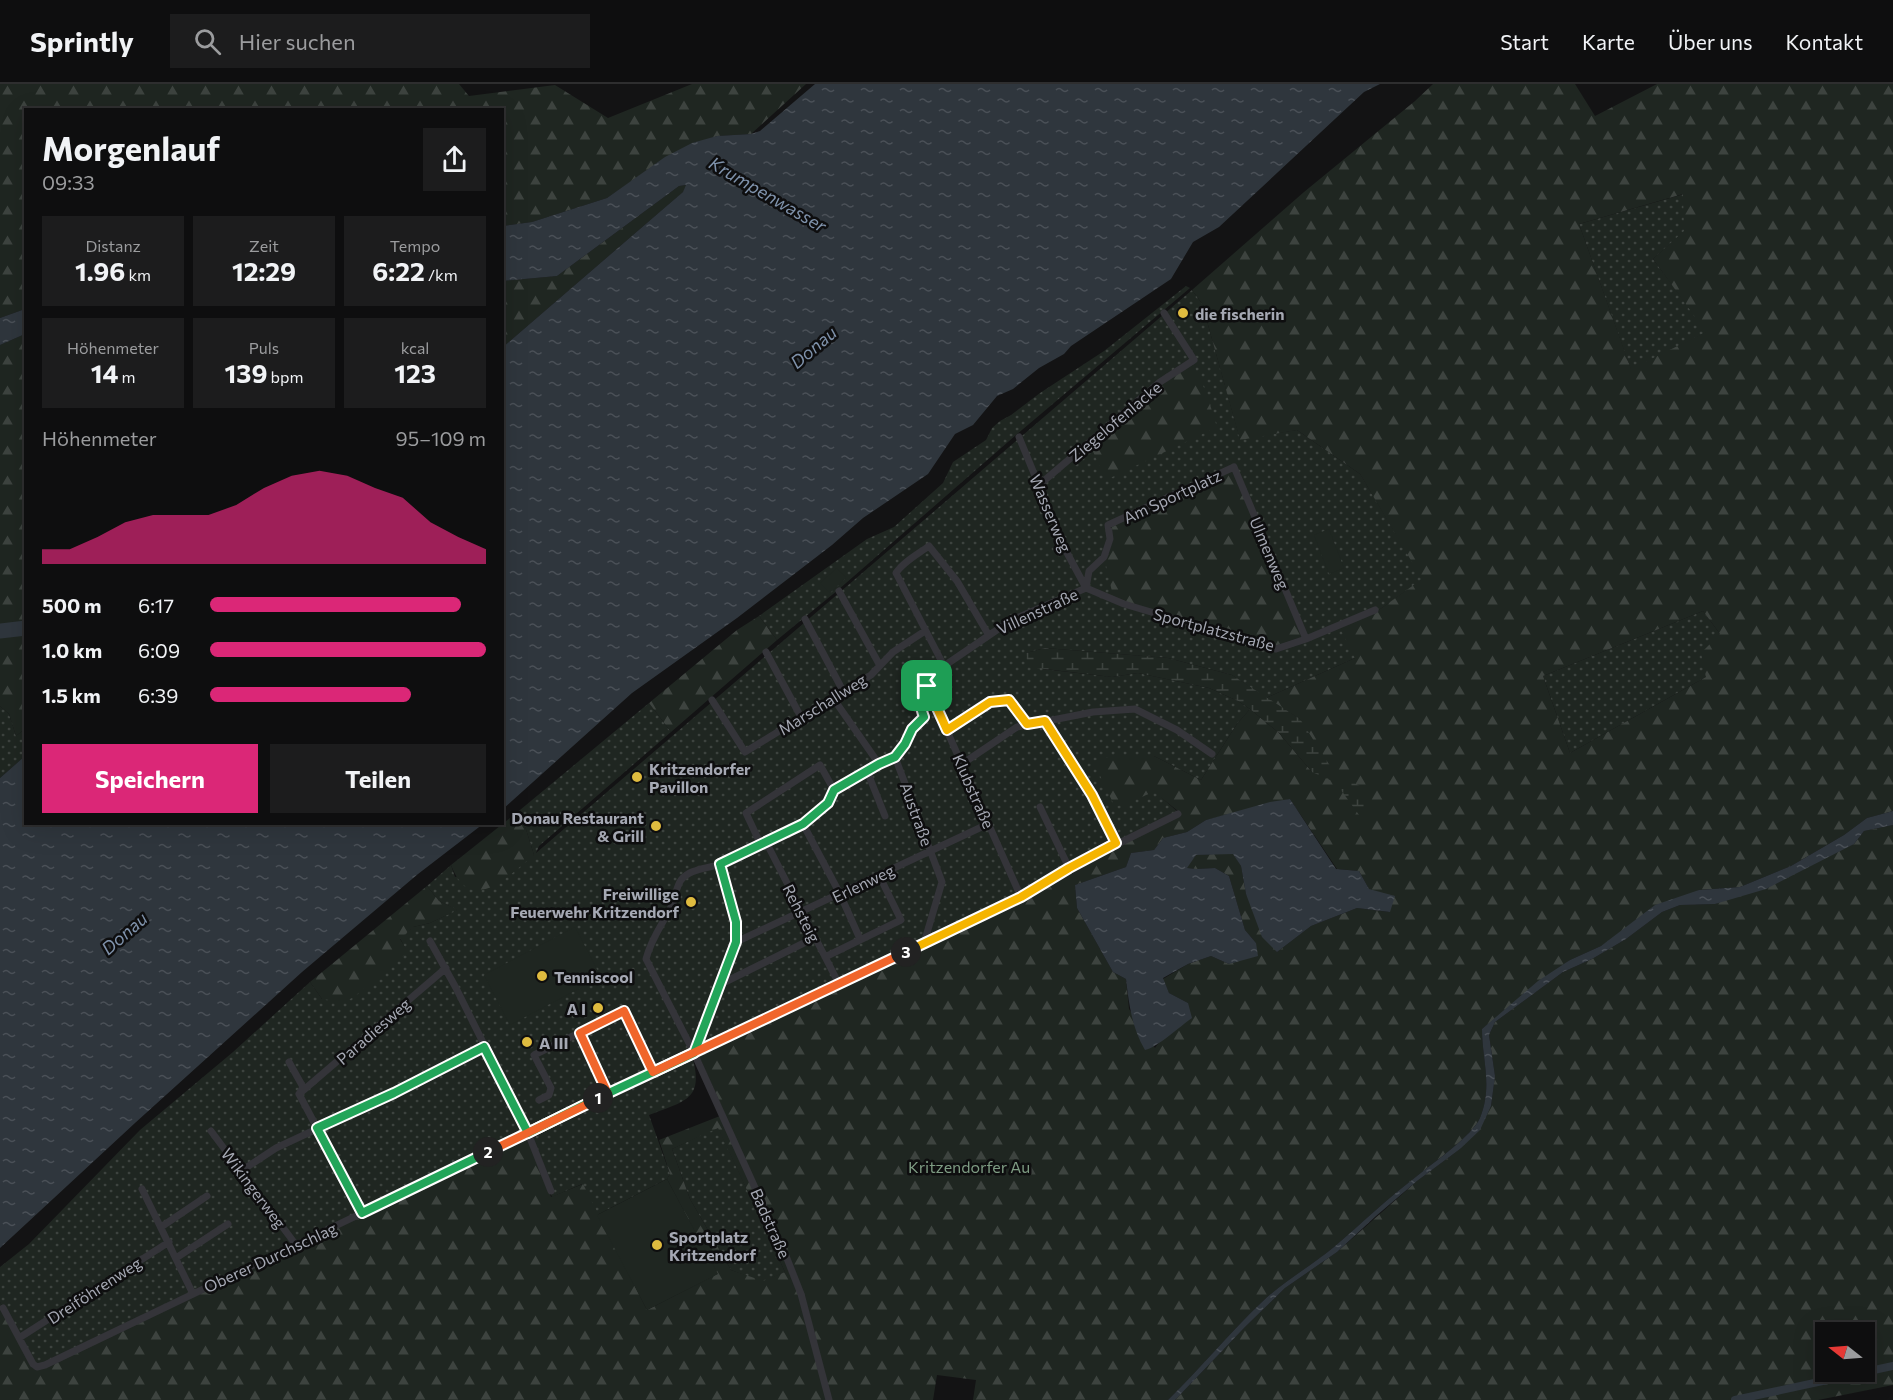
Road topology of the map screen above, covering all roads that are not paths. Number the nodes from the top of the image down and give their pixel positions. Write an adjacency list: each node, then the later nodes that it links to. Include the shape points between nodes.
1 (1164, 313): 4 (street, Ziegelofenlacke, via 1194,360 1160,382)
2 (1019, 437): 4 (street, Wasserweg)
3 (1234, 467): 5 (street, Am Sportplatz, via 1108,525 1110,539 1104,557 1089,571); 11 (street, Ulmenweg)
4 (1039, 485): 5 (street, Wasserweg)
5 (1086, 588): 10 (street, Villenstraße); 11 (street, Sportplatzstraße, via 1124,604 1276,649)
6 (839, 591): 13 (street)
7 (1375, 610): 11 (street, Sportplatzstraße)
8 (805, 619): 16 (street)
9 (925, 631): 10 (street, via 896,573 929,546 957,581); 13 (street, Marschallweg); 14 (street)
10 (988, 634): 14 (street, Villenstraße)
11 (1306, 639)
12 (766, 652): 19 (street)
13 (879, 664): 16 (street, Marschallweg, via 871,675)
14 (944, 666): 15 (street)
15 (927, 686): 22 (street, Klubstraße); 24 (street, via 919,705 924,717)
16 (843, 691): 17 (street, Marschallweg)
17 (833, 698): 19 (street, Marschallweg); 25 (street)
18 (712, 700): 19 (street, Marschallweg, via 745,752)
19 (801, 717)
20 (1045, 721): 21 (street); 23 (street, via 1135,709); 35 (street, via 1092,795)
21 (1027, 724): 22 (street, via 1009,700 990,702); 26 (street)
22 (947, 730): 26 (street, Klubstraße)
23 (1212, 753)
24 (895, 757): 25 (street); 36 (street, Austraße)
25 (879, 764): 27 (street)
26 (962, 764): 33 (street, Klubstraße)
27 (867, 771): 28 (street); 31 (street)
28 (834, 790): 32 (street, via 828,803); 34 (street, Rehsteig, via 820,765 746,813)
29 (1040, 807): 38 (street)
30 (1178, 814): 35 (street, Oberer Durchschlag)
31 (885, 816)
32 (803, 824): 34 (street); 40 (street)
33 (988, 824): 36 (street, Erlenweg); 41 (street, Klubstraße)
34 (764, 843): 37 (street); 42 (street, Rehsteig)
35 (1116, 843): 38 (street, Oberer Durchschlag)
36 (930, 850): 39 (street, Erlenweg); 47 (street, Austraße, via 942,882)
37 (720, 864): 46 (street, via 736,922); 54 (street, Badstraße, via 700,868 681,879 646,959)
38 (1069, 868): 41 (street, Oberer Durchschlag)
39 (879, 875): 40 (street, Erlenweg); 44 (street, via 901,920)
40 (840, 894): 42 (street, Erlenweg); 44 (street)
41 (1021, 897): 47 (street, Oberer Durchschlag)
42 (802, 912): 43 (street, Rehsteig); 46 (street, Erlenweg)
43 (814, 938): 48 (street, Rehsteig); 51 (street)
44 (860, 939): 48 (street)
45 (430, 941): 49 (street)
46 (736, 942): 51 (street)
47 (924, 943): 50 (street, Oberer Durchschlag)
48 (825, 957): 50 (street, Rehsteig)
49 (446, 968): 53 (street); 57 (street, Paradiesweg)
50 (839, 984): 54 (street, Oberer Durchschlag)
51 (719, 985): 54 (street)
52 (580, 1033): 56 (street, via 624,1011); 58 (street); 59 (street, via 534,1055 551,1088 549,1095)
53 (484, 1047): 60 (street); 62 (street)
54 (694, 1053): 56 (street, Oberer Durchschlag); 76 (street, Badstraße, via 801,1294)
55 (289, 1062): 57 (street, via 303,1087)
56 (653, 1072): 58 (street, Oberer Durchschlag)
57 (299, 1094): 60 (street)
58 (608, 1094): 62 (street, Oberer Durchschlag)
59 (539, 1101)
60 (317, 1128): 63 (street); 67 (street)
61 (211, 1131): 63 (street, Wikingerweg)
62 (528, 1133): 65 (street); 67 (street, Oberer Durchschlag)
63 (241, 1171): 71 (street, Wikingerweg)
64 (142, 1189): 69 (street)
65 (551, 1191)
66 (207, 1196): 69 (street)
67 (362, 1213): 71 (street, Oberer Durchschlag)
68 (228, 1224): 72 (street)
69 (161, 1227): 70 (street)
70 (168, 1242): 72 (street); 75 (street, Dreiföhrenweg)
71 (296, 1245): 73 (street, Oberer Durchschlag)
72 (176, 1258): 73 (street)
73 (193, 1294): 75 (street, Oberer Durchschlag, via 45,1365 33,1364)
74 (3, 1308): 75 (street, Oberer Durchschlag)
75 (19, 1338)
76 (828, 1400)

